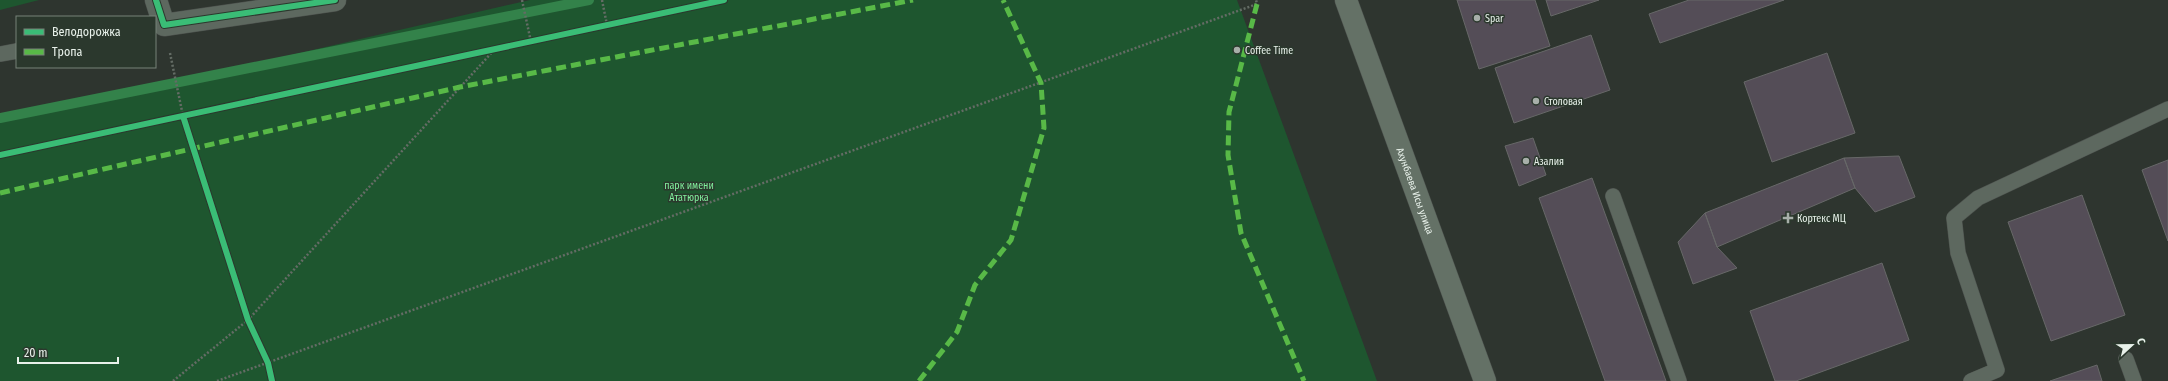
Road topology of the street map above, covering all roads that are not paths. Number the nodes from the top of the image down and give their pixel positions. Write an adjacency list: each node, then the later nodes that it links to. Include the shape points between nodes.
1 (156, 0): 4 (street)
2 (334, 0): 4 (street)
3 (1346, 0): 10 (main road, Ахунбаева Исы улица)
4 (160, 25)
5 (16, 51): 6 (lane)
6 (0, 54)
7 (2168, 109): 12 (lane, via 1978,198 1954,218 1958,253 1997,370)
8 (1613, 196): 11 (lane)
9 (2126, 359): 13 (lane)
10 (1485, 381)
11 (1679, 381)
12 (1971, 381)
13 (2134, 381)

